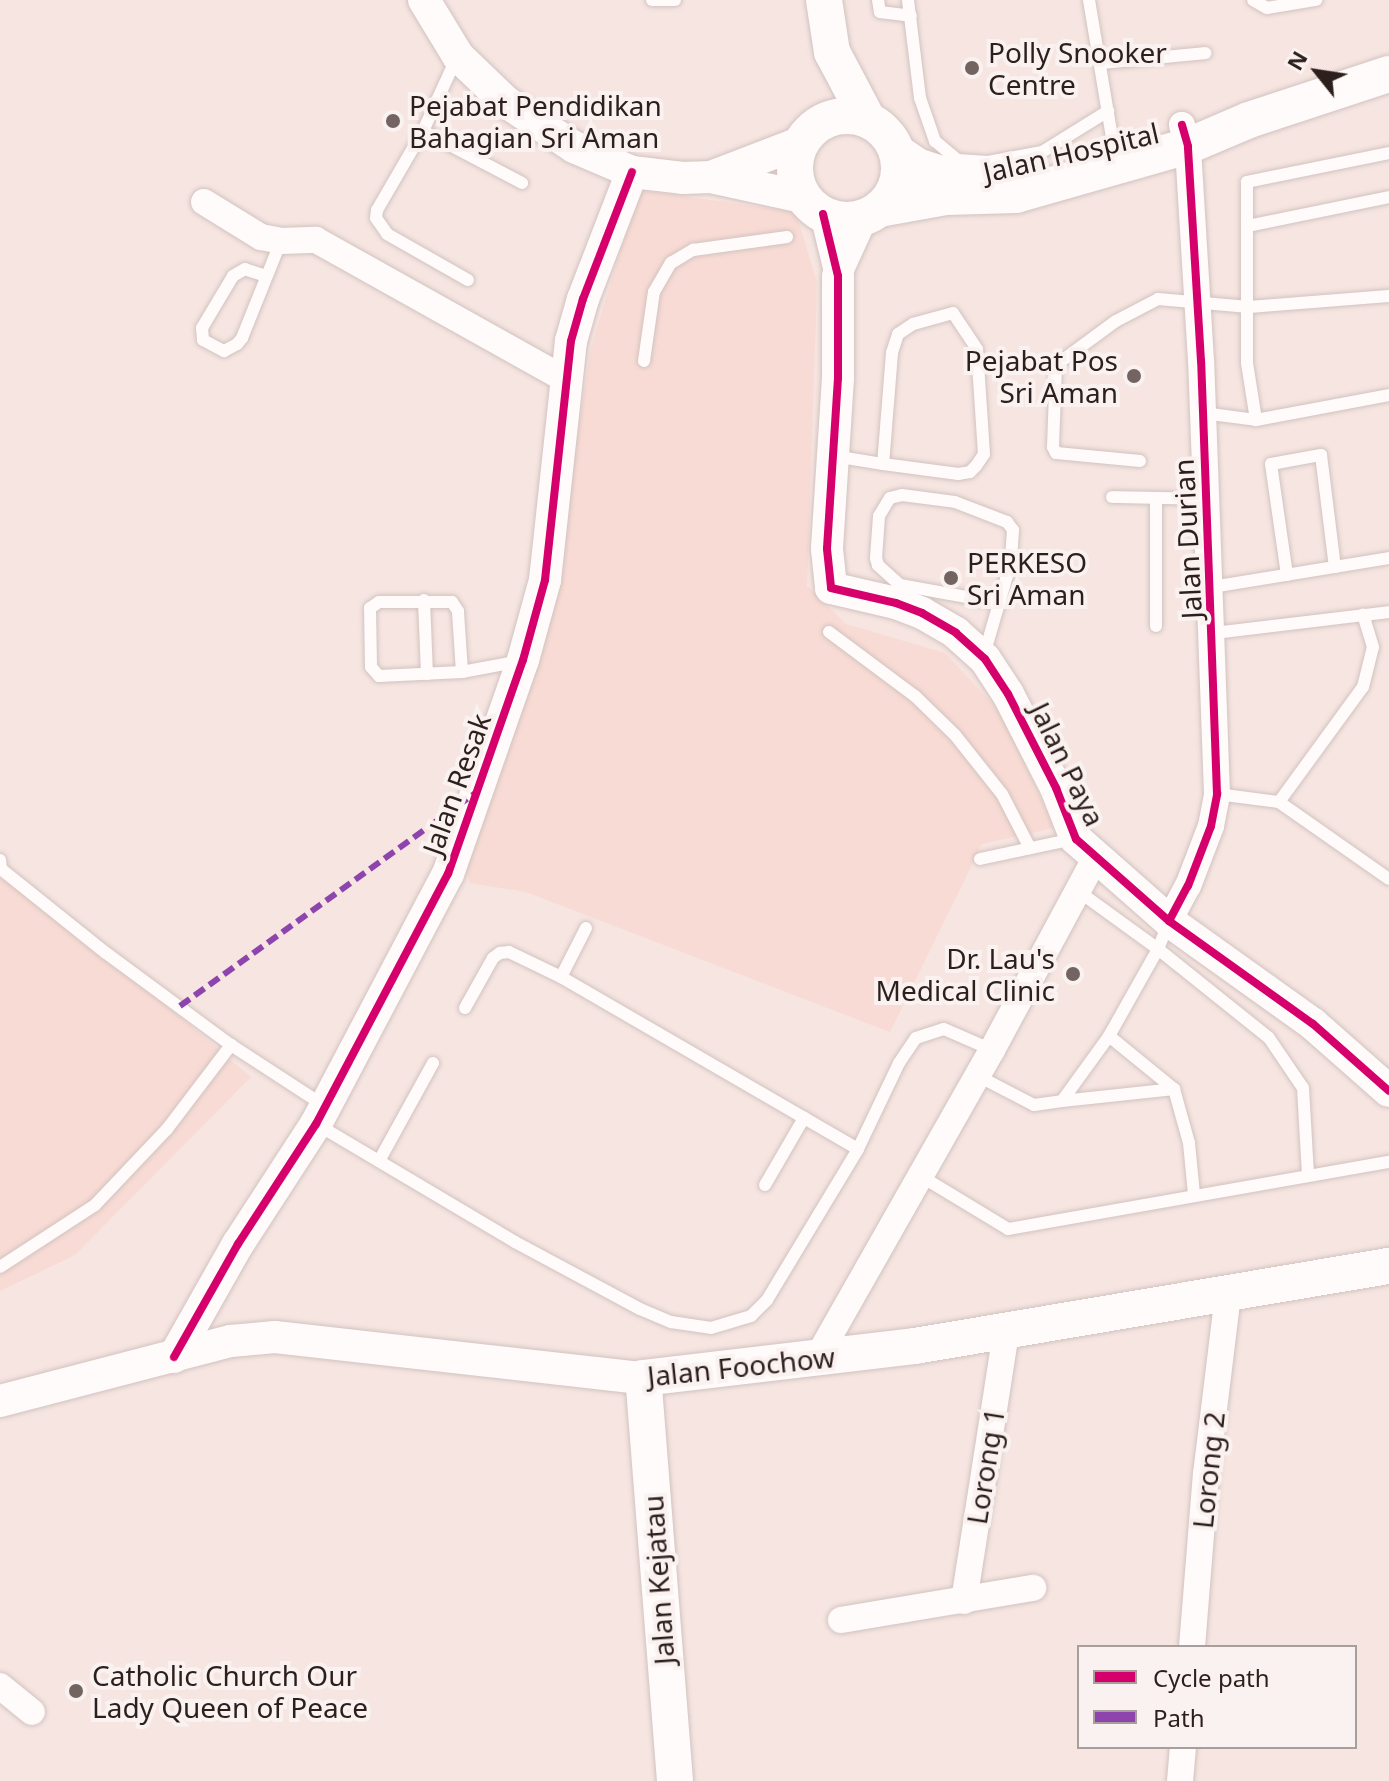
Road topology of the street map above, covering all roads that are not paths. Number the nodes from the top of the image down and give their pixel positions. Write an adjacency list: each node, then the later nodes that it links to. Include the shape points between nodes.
1 (424, 0): 13 (street)
2 (652, 0): 3 (lane)
3 (675, 0)
4 (824, 0): 11 (main road)
5 (878, 0): 10 (lane, via 880,12)
6 (908, 0): 10 (lane)
7 (1089, 0): 14 (lane)
8 (1253, 0): 9 (lane, via 1267,8)
9 (1316, 0)
10 (911, 16): 17 (lane, via 920,98 935,141 958,160 988,162 1042,152)
11 (832, 52): 16 (main road); 19 (main road)
12 (1206, 53): 14 (lane)
13 (458, 56): 18 (lane); 23 (street, via 506,102 574,147)
14 (1102, 63): 17 (lane)
15 (1389, 74): 20 (main road, Jalan Hospital)
16 (868, 120): 19 (main road, via 838,116); 21 (main road, via 881,128)
17 (1111, 128): 20 (main road, Jalan Hospital); 21 (main road, Jalan Hospital, via 1038,165 984,175 942,174)
18 (423, 131): 25 (lane); 35 (lane, via 376,218 387,234)
19 (806, 136): 24 (street); 28 (main road, via 795,170)
20 (1185, 136): 29 (main road, Jalan Hospital, via 1016,195 946,197); 37 (street, Jalan Durian)
21 (898, 153): 29 (main road, via 897,184)
22 (1389, 153): 30 (lane, via 1247,182)
23 (632, 172): 24 (street); 40 (street, Jalan Resak, via 583,299)
24 (711, 177): 28 (street)
25 (522, 183)
26 (1389, 197): 30 (lane)
27 (204, 202): 32 (street, via 247,230)
28 (813, 206): 29 (main road, via 836,220); 34 (street)
29 (872, 213): 34 (street)
30 (1248, 226): 38 (lane)
31 (787, 237): 39 (lane, via 693,250 671,263 654,292)
32 (281, 241): 33 (lane); 40 (street, via 316,240)
33 (266, 276): 33 (lane, via 237,344 224,351 203,340 202,328 233,276 245,269)
34 (838, 276): 44 (street, Jalan Paya)
35 (468, 280)
36 (1389, 296): 38 (lane)
37 (1196, 302): 38 (lane); 42 (street, Jalan Durian); 45 (lane, via 1158,299 1116,321 1056,365 1056,453)
38 (1249, 307): 43 (lane, via 1247,363)
39 (644, 361)
40 (567, 380): 63 (street, Jalan Resak, via 545,580)
41 (1389, 395): 43 (lane)
42 (1203, 413): 43 (lane); 49 (street, Jalan Durian)
43 (1256, 420)
44 (833, 456): 46 (lane); 54 (street, Jalan Paya, via 827,549 831,588)
45 (1140, 461)
46 (883, 464): 46 (lane, via 898,334 953,313 977,349 984,454 970,472 958,474)
47 (1112, 497): 48 (lane)
48 (1156, 498): 49 (lane); 59 (lane)
49 (1207, 499): 53 (street, Jalan Durian)
50 (1389, 558): 51 (lane)
51 (1335, 567): 52 (lane); 52 (lane, via 1321,455 1271,464)
52 (1287, 575): 53 (lane)
53 (1212, 587): 61 (street, Jalan Durian)
54 (898, 594): 56 (lane); 56 (lane, via 876,558 883,504 902,495 955,502 997,516 1013,530); 62 (street, Jalan Paya)
55 (424, 600): 64 (lane, via 445,599 456,605); 65 (lane); 65 (lane, via 379,602 368,614 374,673 384,678)
56 (1000, 603): 62 (lane)
57 (1389, 612): 58 (lane)
58 (1363, 614): 61 (lane); 67 (lane, via 1373,647 1363,687)
59 (1156, 626)
60 (829, 632): 68 (lane, via 915,696 955,735 1002,794)
61 (1214, 633): 66 (street, Jalan Durian)
62 (983, 657): 69 (street, Jalan Paya, via 1008,694)
63 (523, 660): 64 (lane); 86 (street, Jalan Resak, via 448,874)
64 (462, 672): 65 (lane)
65 (427, 674)
66 (1217, 794): 67 (lane); 75 (street, Jalan Durian, via 1211,826)
67 (1279, 802): 72 (lane)
68 (1030, 848): 69 (lane); 70 (lane)
69 (1086, 848): 73 (street); 75 (street, Jalan Paya)
70 (980, 859)
71 (0, 866): 79 (lane)
72 (1389, 879)
73 (1078, 891): 75 (lane); 80 (street)
74 (586, 928): 76 (lane)
75 (1164, 935): 78 (lane); 84 (street, Jalan Paya, via 1313,1024); 92 (lane, via 1269,1038 1303,1088)
76 (561, 977): 77 (lane, via 509,952 500,953); 87 (lane)
77 (465, 1008)
78 (1109, 1036): 83 (lane); 85 (lane)
79 (231, 1045): 86 (lane); 96 (lane, via 167,1129 95,1205)
80 (992, 1050): 82 (street); 88 (lane, via 944,1029 916,1038)
81 (433, 1063): 89 (lane)
82 (978, 1076): 85 (lane, via 1034,1105); 91 (street)
83 (1174, 1089): 85 (lane); 94 (lane, via 1189,1143)
84 (1389, 1091)
85 (1062, 1101)
86 (320, 1115): 89 (lane); 99 (street, Jalan Resak)
87 (804, 1118): 88 (lane); 93 (lane)
88 (858, 1149): 89 (lane, via 767,1300 751,1316 711,1328 671,1322 640,1309)
89 (379, 1161)
90 (1389, 1162): 92 (lane)
91 (919, 1175): 94 (lane, via 1008,1229); 100 (street)
92 (1308, 1175): 94 (lane)
93 (765, 1185)
94 (1194, 1194)
95 (1389, 1266): 97 (main road, Jalan Foochow)
96 (0, 1267)
97 (1228, 1294): 98 (main road, Jalan Foochow); 106 (street, Lorong 2)
98 (1006, 1332): 100 (main road, Jalan Foochow); 104 (street, Lorong 1)
99 (174, 1357): 101 (street, Jalan Foochow, via 231,1341 275,1337); 102 (street, Jalan Foochow)
100 (817, 1358): 101 (main road, Jalan Foochow)
101 (643, 1378): 110 (main road, Jalan Kejatau)
102 (0, 1401)
103 (1033, 1588): 104 (street)
104 (964, 1601): 105 (street)
105 (841, 1620)
106 (1192, 1645)
107 (0, 1686): 108 (street)
108 (32, 1712)
109 (1183, 1749): 111 (street)
110 (675, 1781)
111 (1180, 1781)

